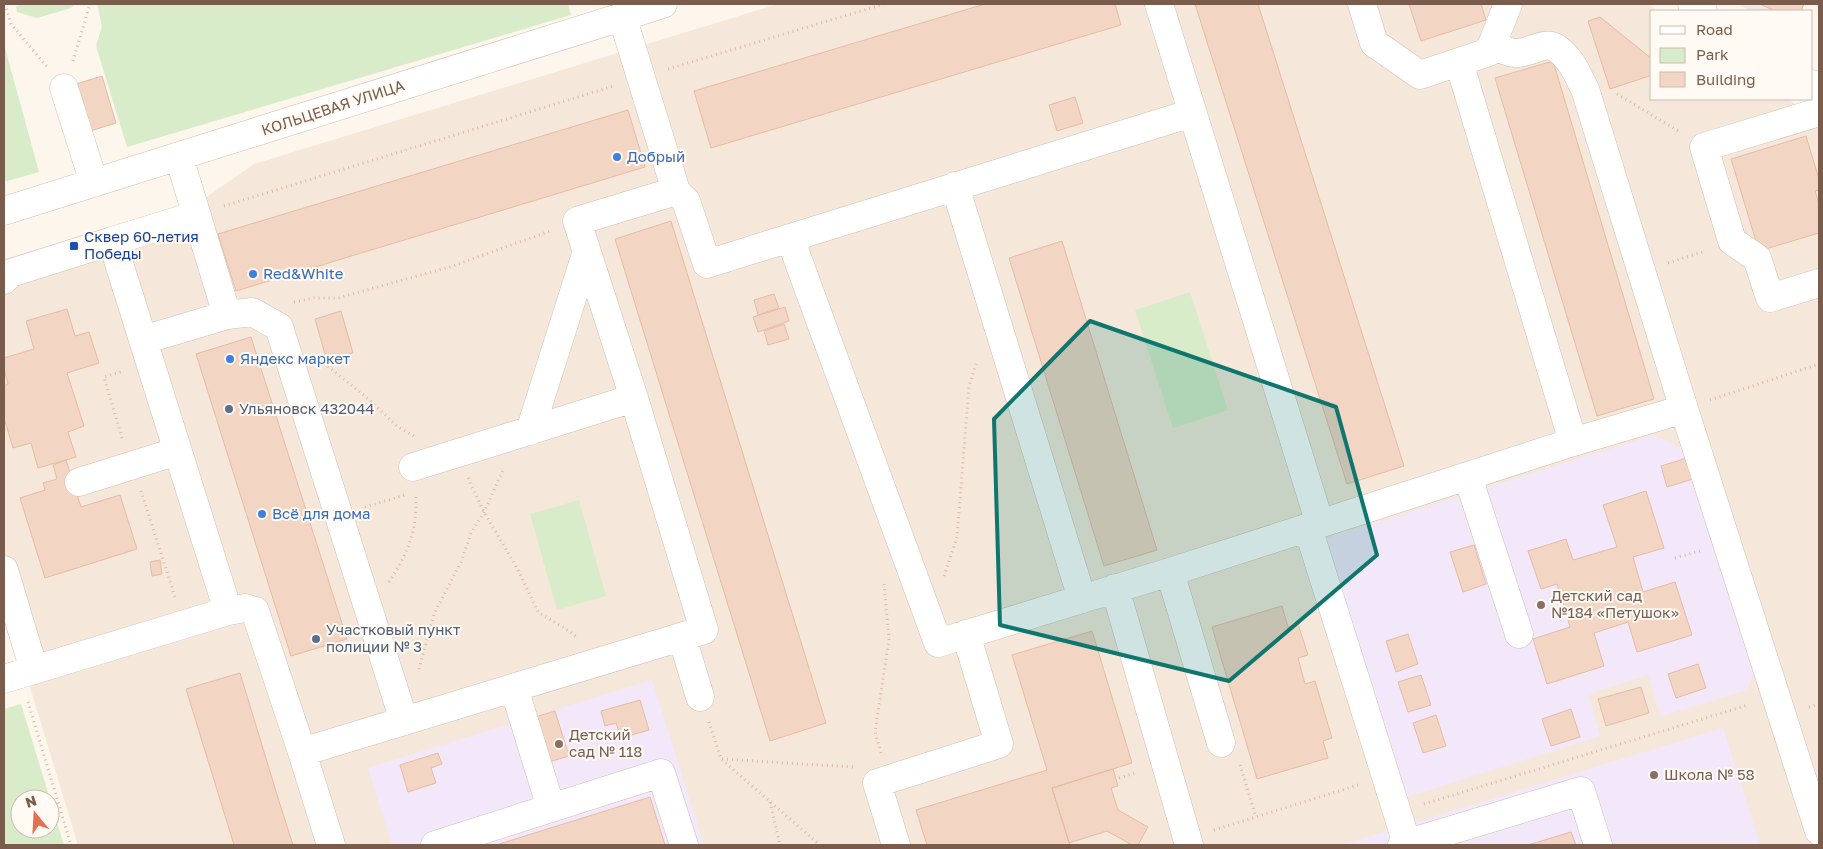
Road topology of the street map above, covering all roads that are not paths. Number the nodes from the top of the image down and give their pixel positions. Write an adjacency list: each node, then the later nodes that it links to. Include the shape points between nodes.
1 (663, 4): 5 (street, КОЛЬЦЕВАЯ УЛИЦА)
2 (1159, 4): 9 (street)
3 (1362, 4): 7 (street, via 1374,43 1420,75)
4 (1508, 4): 6 (street)
5 (622, 16): 11 (street, КОЛЬЦЕВАЯ УЛИЦА); 14 (street)
6 (1492, 44): 7 (street, via 1490,52); 25 (street, via 1518,53 1547,44 1555,46 1568,59 1585,89)
7 (1459, 62): 27 (street)
8 (64, 88): 12 (street)
9 (1192, 113): 13 (street); 32 (street)
10 (1819, 113): 21 (street, via 1704,147 1732,242 1757,258 1770,298)
11 (179, 157): 12 (street, КОЛЬЦЕВАЯ УЛИЦА); 16 (street)
12 (94, 183): 15 (street, КОЛЬЦЕВАЯ УЛИЦА)
13 (955, 186): 17 (street); 36 (street)
14 (676, 190): 17 (street, via 686,201 708,264); 19 (street, via 577,222)
15 (4, 211)
16 (197, 215): 18 (street); 22 (street)
17 (790, 238): 38 (street, via 938,643)
18 (112, 241): 20 (street, via 11,273); 23 (street)
19 (586, 254): 24 (street); 26 (street)
20 (4, 280)
21 (1818, 289)
22 (240, 313): 23 (street); 44 (street, via 279,327)
23 (143, 340): 28 (street)
24 (634, 398): 26 (street); 40 (street, via 704,630)
25 (1684, 409): 27 (street); 48 (street)
26 (530, 431): 30 (street, via 458,466)
27 (1573, 442): 29 (street)
28 (178, 451): 31 (street); 37 (street)
29 (1468, 477): 32 (street); 39 (street)
30 (414, 480)
31 (80, 482)
32 (1314, 526): 34 (street); 50 (street)
33 (4, 570): 41 (street)
34 (1170, 572): 35 (street); 45 (street)
35 (1115, 588): 36 (street); 49 (street)
36 (1082, 599): 38 (street)
37 (228, 611): 41 (street); 46 (street, via 245,608 255,611)
38 (966, 634): 54 (street, via 999,744 877,783)
39 (1518, 634)
40 (682, 637): 42 (street); 43 (street)
41 (19, 674)
42 (514, 688): 44 (street); 47 (street)
43 (700, 697)
44 (401, 711): 46 (street)
45 (1221, 743)
46 (302, 752): 51 (street)
47 (551, 808): 52 (street); 53 (street, via 661,773)
48 (1819, 831)
49 (1188, 842)
50 (1405, 844): 55 (street, via 1582,791)
51 (331, 845)
52 (435, 845)
53 (684, 845)
54 (896, 845)
55 (1598, 845)

